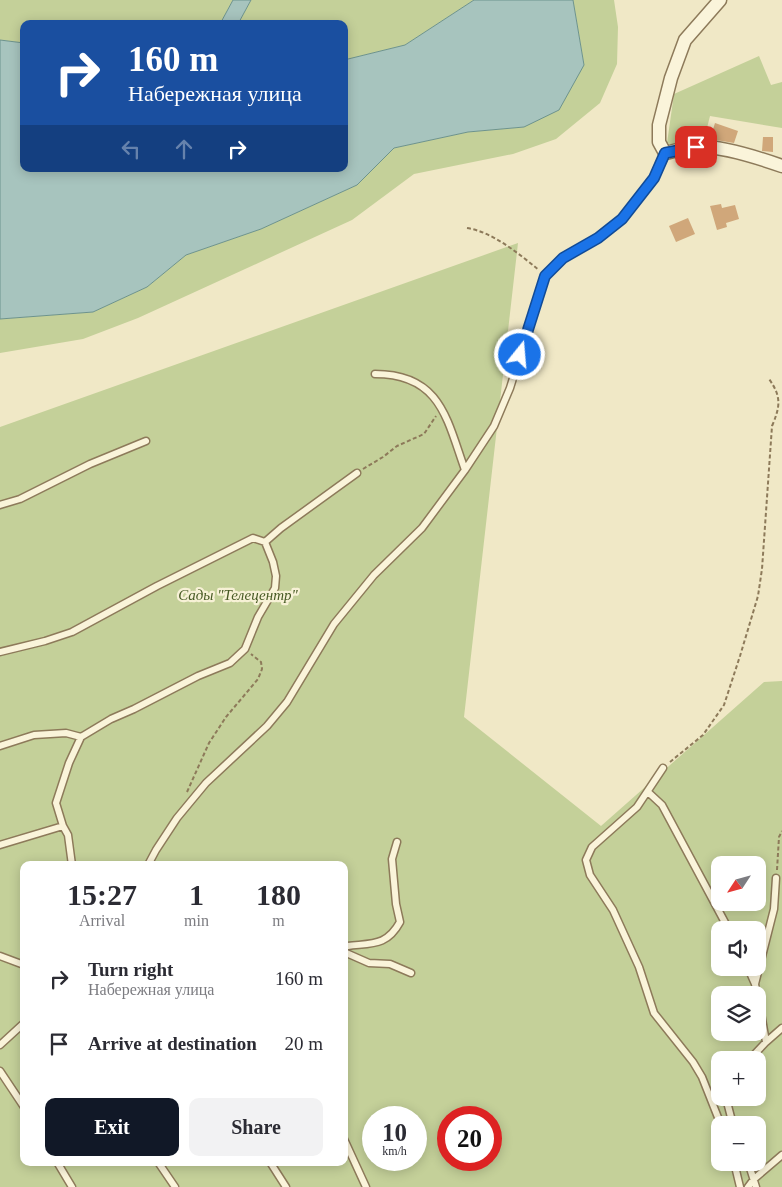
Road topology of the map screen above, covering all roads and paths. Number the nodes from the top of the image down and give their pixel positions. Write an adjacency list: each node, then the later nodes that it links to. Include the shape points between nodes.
1 (720, 0): 2 (street, via 685,40 671,78 659,125 659,142)
2 (665, 153): 3 (street, via 696,147 715,148); 5 (lane, via 654,178 622,219 598,238 563,258)
3 (782, 166)
4 (467, 228): 5 (path, via 480,230)
5 (545, 276): 10 (lane, via 510,388 494,426)
6 (375, 374): 8 (lane, via 416,381)
7 (769, 379): 18 (path, via 777,389 780,407 772,426 758,596 724,705 703,735)
8 (442, 408): 10 (lane); 11 (path, via 424,434 397,446)
9 (146, 441): 12 (lane, via 90,464 20,499)
10 (465, 470): 26 (lane, via 422,528 374,575 334,624 287,702 267,726 206,783 177,818)
11 (357, 473): 13 (lane)
12 (0, 505)
13 (265, 542): 14 (lane, via 273,562 275,588); 15 (lane, via 253,538 72,632)
14 (244, 649): 16 (lane, via 230,663 111,719); 19 (path, via 261,662 258,679 209,743)
15 (0, 652)
16 (81, 738): 17 (lane, via 66,733 34,735); 21 (lane, via 56,803)
17 (0, 746)
18 (663, 768): 20 (lane)
19 (187, 791)
20 (648, 792): 28 (lane, via 662,805); 43 (lane, via 637,807 592,847 586,860 590,875 613,910 639,967 654,1013 693,1062)
21 (63, 826): 24 (lane); 25 (lane, via 68,836)
22 (782, 831): 27 (path, via 778,837)
23 (397, 842): 29 (lane, via 392,859 400,922 394,934 378,943)
24 (0, 845)
25 (71, 861)
26 (150, 861)
27 (776, 878): 35 (lane, via 774,909)
28 (724, 921)
29 (348, 946)
30 (348, 954): 33 (lane, via 369,963 390,964)
31 (0, 956): 32 (lane)
32 (20, 964)
33 (411, 973)
34 (752, 976): 35 (lane)
35 (755, 984)
36 (20, 1027): 39 (lane)
37 (782, 1028): 38 (lane)
38 (766, 1042): 40 (lane)
39 (0, 1045)
40 (758, 1051)
41 (0, 1071): 42 (lane)
42 (20, 1101)
43 (717, 1116)
44 (348, 1149): 55 (lane)
45 (782, 1155): 51 (lane)
46 (59, 1166): 52 (lane)
47 (161, 1166): 53 (lane)
48 (273, 1166): 54 (lane)
49 (736, 1171): 56 (lane)
50 (751, 1171): 51 (lane)
51 (754, 1178): 57 (lane); 58 (lane)
52 (72, 1187)
53 (174, 1187)
54 (286, 1187)
55 (366, 1187)
56 (740, 1187)
57 (748, 1187)
58 (756, 1187)

